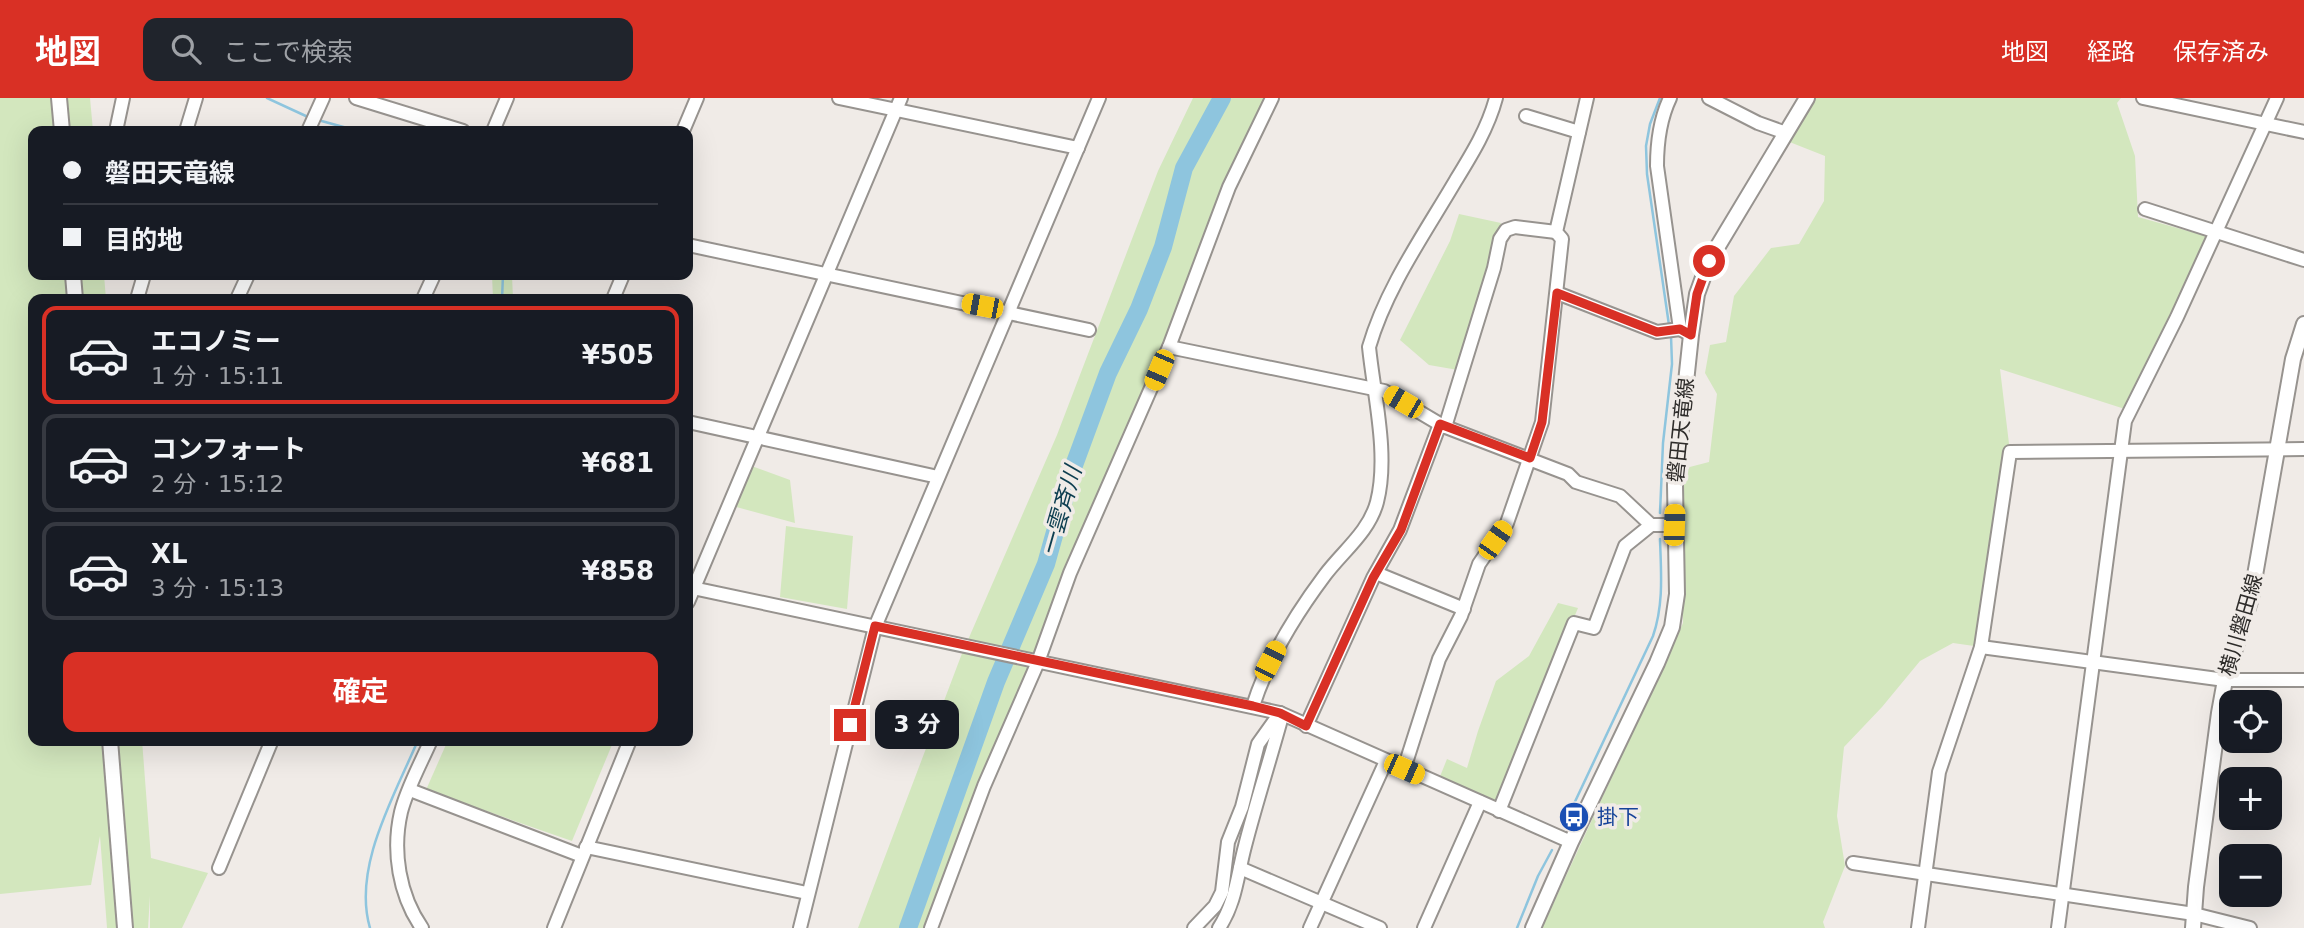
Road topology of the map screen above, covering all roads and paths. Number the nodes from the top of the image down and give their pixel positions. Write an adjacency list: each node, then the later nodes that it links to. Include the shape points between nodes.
1 (60, 98): 21 (main road)
2 (123, 98): 22 (street)
3 (196, 98): 23 (street)
4 (323, 98): 24 (street)
5 (356, 98): 25 (street)
6 (507, 98): 26 (street)
7 (697, 98): 27 (street)
8 (839, 98): 18 (street)
9 (1098, 98): 31 (street)
10 (1272, 98): 43 (street, via 1228,187)
11 (1496, 98): 44 (street, via 1474,149 1377,322 1369,348)
12 (1587, 98): 28 (street)
13 (1671, 98): 42 (street, via 1657,166)
14 (1709, 98): 30 (street)
15 (1807, 98): 30 (main road, 磐田天竜線)
16 (2143, 98): 20 (street)
17 (2277, 98): 20 (street)
18 (899, 104): 31 (street); 37 (street)
19 (1526, 116): 28 (street)
20 (2265, 123): 29 (street); 34 (street)
21 (62, 126)
22 (117, 126)
23 (188, 126)
24 (310, 126)
25 (447, 126)
26 (495, 126)
27 (685, 126)
28 (1579, 132): 33 (street)
29 (2304, 132)
30 (1786, 133): 42 (main road, 磐田天竜線, via 1709,261)
31 (1078, 148): 39 (street)
32 (2145, 209): 34 (street)
33 (1556, 232): 38 (street, via 1562,239); 46 (street, via 1515,227 1500,239)
34 (2216, 232): 36 (street); 50 (street, via 2126,421)
35 (693, 246): 37 (street)
36 (2304, 260)
37 (826, 274): 39 (street); 47 (street)
38 (1557, 293): 42 (street, via 1657,332); 51 (street, via 1542,422)
39 (1008, 312): 41 (street); 52 (street)
40 (2304, 324): 48 (main road, 横川磐田線, via 2293,359)
41 (1089, 330)
42 (1679, 331): 54 (main road, 磐田天竜線)
43 (1169, 347): 44 (street); 61 (street, via 1070,573)
44 (1373, 388): 46 (street); 65 (street, via 1383,468 1377,504 1278,647)
45 (693, 423): 47 (street)
46 (1443, 426): 51 (street); 55 (street, via 1401,530)
47 (758, 437): 52 (street); 56 (street)
48 (2278, 449): 49 (street); 50 (street); 63 (main road, 横川磐田線, via 2251,598)
49 (2304, 449)
50 (2120, 452): 60 (street, via 2010,452); 62 (street)
51 (1530, 458): 53 (street, via 1576,482 1620,496); 58 (street, via 1507,523 1479,564)
52 (938, 477): 59 (street)
53 (1651, 525): 54 (street); 76 (street, via 1625,546 1594,628 1574,623)
54 (1674, 525): 77 (main road, 磐田天竜線, via 1677,594 1672,627)
55 (1376, 573): 58 (street); 67 (street)
56 (693, 583)
57 (693, 587): 59 (street)
58 (1464, 609): 73 (street, via 1439,659)
59 (875, 626): 61 (street); 83 (street)
60 (1981, 647): 62 (street); 82 (street, via 1939,772)
61 (1038, 662): 65 (street); 91 (street, via 984,786)
62 (2092, 662): 63 (street); 84 (street)
63 (2225, 680): 64 (street); 86 (main road, 横川磐田線)
64 (2304, 680)
65 (1253, 706): 66 (street)
66 (1281, 715): 67 (street); 81 (street); 92 (street, via 1258,744 1228,842 1222,892)
67 (1306, 726): 72 (street)
68 (110, 746): 87 (main road)
69 (270, 746): 80 (street)
70 (428, 746): 74 (street)
71 (628, 746): 78 (street)
72 (1386, 761): 73 (street); 85 (street)
73 (1404, 769): 75 (street)
74 (410, 790): 78 (street); 88 (street, via 402,810 397,852 406,895)
75 (1480, 802): 76 (street); 96 (street)
76 (1499, 811): 77 (street)
77 (1571, 842): 97 (main road, 磐田天竜線)
78 (584, 851): 83 (street); 89 (street)
79 (1853, 863): 82 (street)
80 (219, 869)
81 (1240, 869): 85 (street); 93 (street, via 1231,907)
82 (1925, 875): 84 (street); 98 (street)
83 (807, 893): 90 (street)
84 (2062, 894): 86 (street); 99 (street)
85 (1321, 902): 94 (street); 95 (street)
86 (2193, 921): 100 (street)
87 (125, 928)
88 (422, 928)
89 (554, 928)
90 (800, 928)
91 (931, 928)
92 (1194, 928)
93 (1219, 928)
94 (1310, 928)
95 (1380, 928)
96 (1424, 928)
97 (1533, 928)
98 (1918, 928)
99 (2058, 928)
100 (2250, 928)

